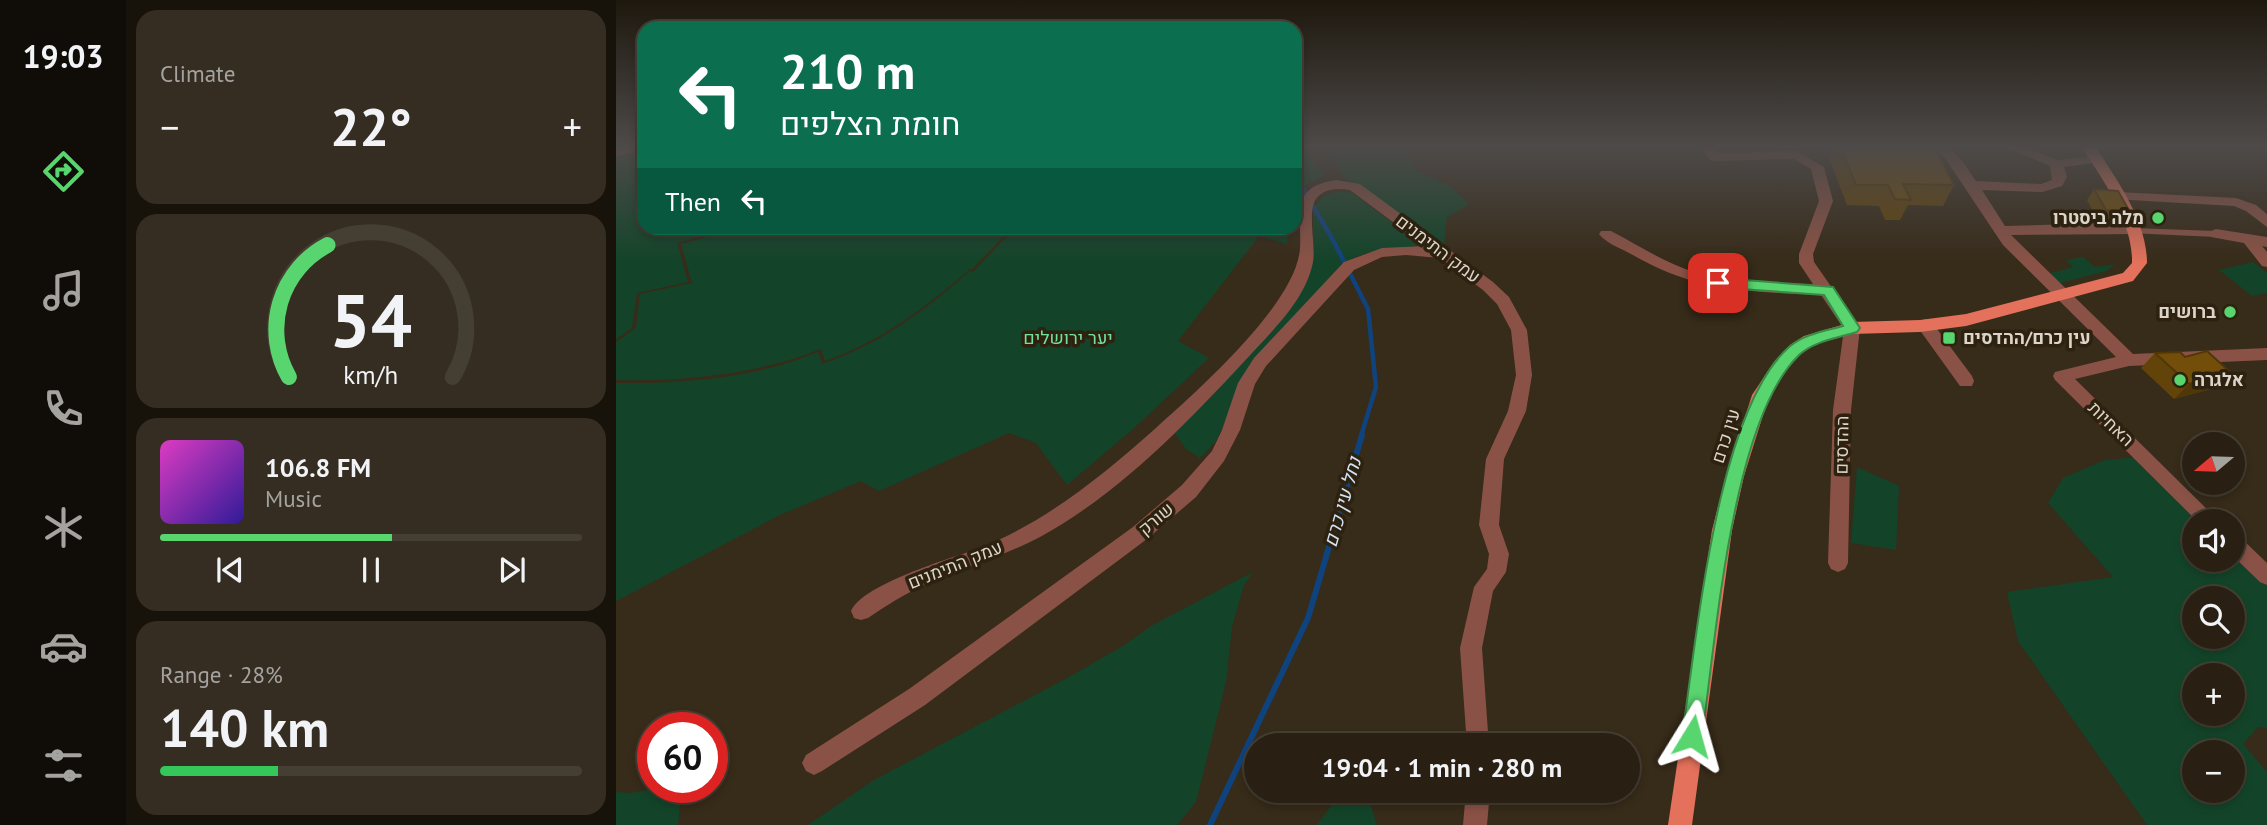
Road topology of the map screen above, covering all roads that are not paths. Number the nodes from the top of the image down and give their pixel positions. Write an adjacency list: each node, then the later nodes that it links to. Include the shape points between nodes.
1 (1338, 184): 28 (street, עמק התימנים, via 1320,189 1305,207 1307,254 1283,307 1122,470 1074,506 1001,548 905,584)
2 (1348, 184): 15 (street, עמק התימנים)
3 (1822, 184): 17 (street, via 1826,201 1806,254 1816,280)
4 (2052, 184): 6 (street)
5 (2111, 184): 7 (main road, עין כרם)
6 (1972, 185): 9 (street)
7 (2118, 196): 8 (street, via 2236,202); 10 (main road, עין כרם)
8 (2267, 222)
9 (2001, 230): 10 (street); 18 (street)
10 (2133, 231): 12 (street); 18 (main road, עין כרם, via 2140,261 2136,271)
11 (1606, 234): 17 (street, via 1697,279)
12 (2216, 234): 13 (street)
13 (2247, 237): 14 (street); 16 (street)
14 (2267, 242)
15 (1443, 253): 29 (street, עמק התימנים, via 1503,301 1519,330 1524,375 1517,411 1495,459 1489,525 1499,554 1496,572 1484,587 1471,648); 30 (street, שורק, via 1381,252 1363,256 1349,266 1260,362 1218,456 1189,491 1140,533 917,697)
16 (2267, 262)
17 (1828, 290): 20 (street)
18 (2064, 294): 19 (main road, עין כרם, via 1966,320); 22 (street)
19 (1924, 325): 20 (main road, עין כרם); 23 (street)
20 (1852, 328): 26 (street, ההדסים, via 1842,410); 33 (main road, עין כרם, via 1810,340 1796,349 1761,395 1722,530)
21 (2267, 354): 22 (street, האחיות)
22 (2129, 360): 24 (street, האחיות, via 2061,376)
23 (1966, 381)
24 (2198, 509)
25 (2245, 555): 27 (street)
26 (1838, 563)
27 (2267, 576)
28 (861, 611)
29 (1477, 733)
30 (814, 763)
31 (1477, 803): 32 (street)
32 (1475, 825)
33 (1680, 825)

